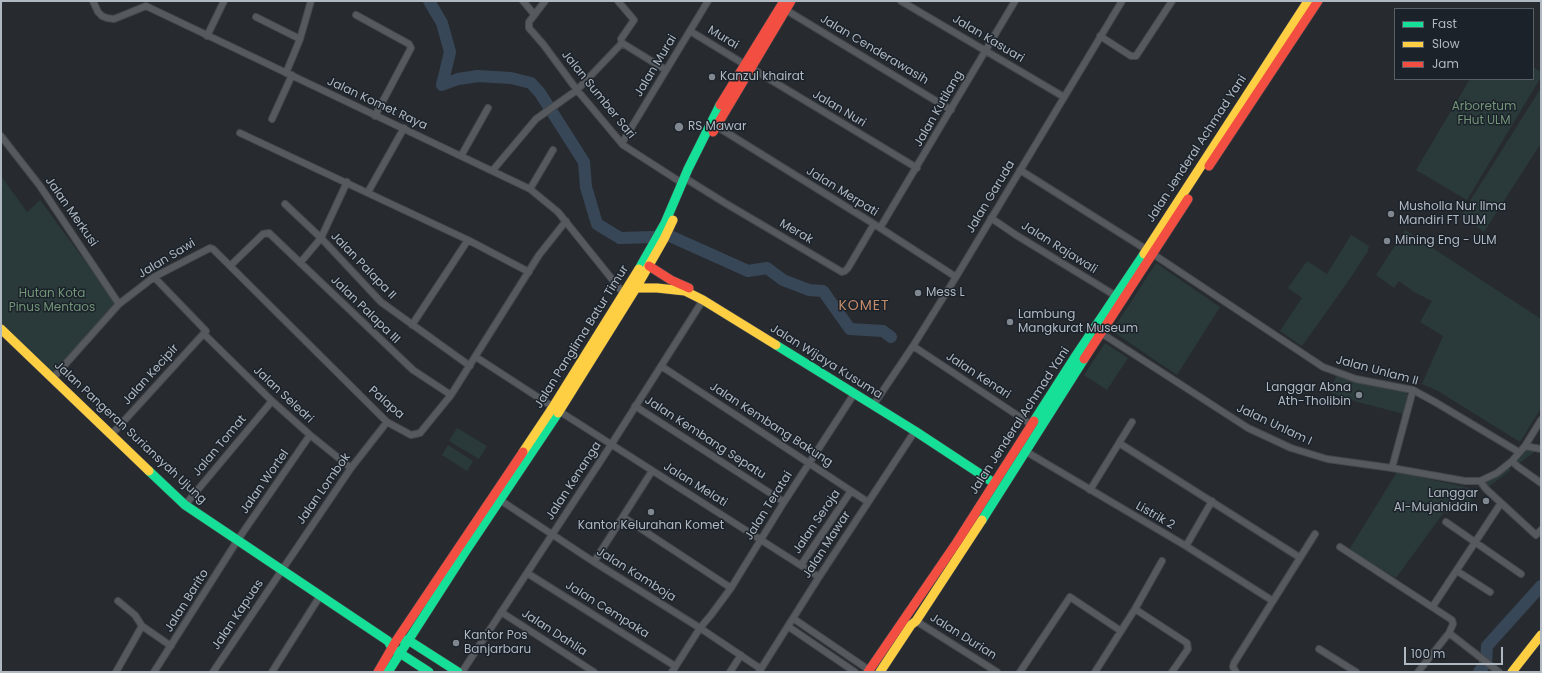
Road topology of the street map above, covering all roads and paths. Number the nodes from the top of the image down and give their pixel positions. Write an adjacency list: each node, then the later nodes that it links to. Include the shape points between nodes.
1 (93, 1): 15 (street, Jalan Komet Raya, via 102,16 114,19)
2 (224, 1): 21 (street)
3 (311, 1): 23 (street)
4 (523, 1): 17 (street)
5 (545, 1): 17 (street)
6 (618, 1): 24 (street, via 634,20 621,39)
7 (708, 1): 20 (street, Jalan Murai)
8 (791, 1): 16 (main road, Jalan Panglima Batur Timur)
9 (901, 1): 25 (street, Jalan Kasuari)
10 (1015, 1): 25 (street, Jalan Kutilang)
11 (1122, 1): 22 (street, Jalan Garuda)
12 (1172, 1): 22 (street, via 1136,56 1131,56)
13 (1308, 1): 57 (main road, Jalan Jenderal Achmad Yani)
14 (1318, 1): 57 (main road, Jalan Jenderal Achmad Yani)
15 (148, 3): 21 (street, Jalan Komet Raya)
16 (785, 5): 26 (main road, Jalan Panglima Batur Timur); 32 (street, Jalan Cenderawasih)
17 (534, 14): 29 (street, Jalan Sumber Sari, via 529,22 529,28)
18 (356, 15): 33 (street, via 409,44 411,48)
19 (256, 17): 23 (street)
20 (690, 31): 26 (street, Murai); 27 (street, Jalan Murai)
21 (207, 36): 28 (street, Jalan Komet Raya)
22 (1100, 36): 30 (street, Jalan Garuda)
23 (300, 39): 28 (street)
24 (622, 43): 27 (street); 29 (street)
25 (986, 50): 30 (street, Jalan Kasuari); 32 (street, Jalan Kutilang)
26 (748, 66): 35 (main road, Jalan Panglima Batur Timur); 42 (street, Jalan Nuri); 46 (main road, Jalan Panglima Batur Timur, via 708,127)
27 (666, 70): 39 (street, Jalan Murai)
28 (289, 74): 33 (street, Jalan Komet Raya); 34 (street)
29 (577, 90): 39 (street, Jalan Sumber Sari); 43 (street, via 536,119)
30 (1064, 97): 44 (street, Jalan Garuda)
31 (488, 108): 41 (street)
32 (951, 110): 42 (street, Jalan Kutilang)
33 (375, 116): 36 (street, Jalan Komet Raya)
34 (272, 119)
35 (716, 126): 46 (main road, Jalan Panglima Batur Timur); 52 (street, Jalan Merpati)
36 (404, 128): 41 (street, Jalan Komet Raya); 48 (street)
37 (240, 133): 45 (street)
38 (1, 136): 68 (street, Jalan Merkusi, via 40,186)
39 (622, 143): 46 (street, Jalan Sumber Sari, via 626,148)
40 (554, 150): 47 (street)
41 (461, 156): 43 (street, Jalan Komet Raya)
42 (917, 168): 53 (street, Jalan Kutilang)
43 (493, 170): 47 (street, Jalan Komet Raya)
44 (1020, 170): 50 (street, Jalan Garuda); 57 (street, Jalan Unlam II)
45 (347, 182): 48 (street); 54 (street)
46 (685, 182): 52 (street, Merak, via 842,272 848,268); 60 (main road, Jalan Panglima Batur Timur, via 664,239); 65 (main road, Jalan Panglima Batur Timur, via 656,240)
47 (530, 189): 51 (street, Jalan Komet Raya)
48 (368, 192): 55 (street)
49 (285, 204): 54 (street, Jalan Palapa II)
50 (991, 218): 63 (street, Jalan Garuda); 66 (street, Jalan Rajawali)
51 (566, 221): 61 (street, Palapa); 65 (street, Jalan Komet Raya)
52 (874, 224): 53 (street, Jalan Merpati)
53 (880, 228): 63 (street, Jalan Merpati)
54 (321, 238): 58 (street); 69 (street, Jalan Palapa II, via 381,302)
55 (468, 240): 61 (street); 69 (street)
56 (210, 248): 59 (street, Palapa); 62 (street, Jalan Sawi)
57 (1150, 252): 66 (main road, Jalan Jenderal Achmad Yani); 72 (main road, Jalan Jenderal Achmad Yani); 81 (street, Jalan Unlam II, via 1323,367 1349,377)
58 (300, 263): 59 (street, Jalan Palapa III, via 269,233 263,234); 83 (street, Jalan Palapa III, via 413,370)
59 (230, 266): 89 (street, Palapa)
60 (649, 266): 64 (main road, Jalan Panglima Batur Timur); 74 (main road, Jalan Wijaya Kusuma, via 706,296)
61 (529, 272): 76 (street, Palapa)
62 (154, 276): 68 (street, Jalan Sawi); 71 (street, Jalan Seledri)
63 (956, 277): 73 (street, Jalan Garuda)
64 (636, 288): 67 (main road, Jalan Wijaya Kusuma, via 685,291); 87 (main road, Jalan Panglima Batur Timur)
65 (624, 294): 87 (main road, Jalan Panglima Batur Timur)
66 (1116, 296): 75 (main road, Jalan Jenderal Achmad Yani)
67 (703, 300): 74 (main road, Jalan Wijaya Kusuma); 78 (street, Jalan Kenanga)
68 (119, 304): 79 (street, Jalan Sawi)
69 (412, 325): 77 (street, Jalan Palapa II)
70 (1, 329): 79 (main road, Jalan Pangeran Suriansyah Ujung)
71 (205, 333): 84 (street, Jalan Seledri); 93 (street, Jalan Kecipir)
72 (1101, 333): 75 (main road, Jalan Jenderal Achmad Yani); 104 (street, Jalan Unlam I, via 1238,422 1290,448 1327,459)
73 (912, 346): 85 (street, Jalan Garuda); 91 (street, Jalan Kenari)
74 (785, 348): 82 (main road, Jalan Wijaya Kusuma); 85 (main road, Jalan Wijaya Kusuma)
75 (1085, 350): 80 (main road, Jalan Jenderal Achmad Yani)
76 (476, 357): 77 (street, Palapa); 87 (street, Jalan Melati)
77 (470, 366): 83 (street, Palapa)
78 (661, 366): 86 (street, Jalan Kenanga); 102 (street, Jalan Kembang Bakung)
79 (53, 378): 93 (main road, Jalan Pangeran Suriansyah Ujung)
80 (1062, 386): 91 (main road, Jalan Jenderal Achmad Yani); 99 (main road, Jalan Jenderal Achmad Yani)
81 (1412, 390): 97 (street, Jalan Unlam II); 104 (street)
82 (854, 394): 92 (main road, Jalan Wijaya Kusuma); 102 (street, Jalan Teratai)
83 (451, 395): 89 (street, Palapa, via 420,433 411,435)
84 (272, 400): 94 (street, Jalan Seledri); 117 (street, Jalan Tomat)
85 (876, 401): 100 (main road, Jalan Wijaya Kusuma)
86 (635, 406): 96 (street, Jalan Kenanga); 114 (street, Jalan Kembang Sepatu)
87 (556, 409): 96 (street, Jalan Melati); 106 (main road, Jalan Panglima Batur Timur)
88 (1541, 420): 97 (street, Jalan Unlam I)
89 (388, 422): 103 (street, Jalan Lombok)
90 (1132, 422): 95 (street)
91 (1032, 425): 107 (main road, Jalan Jenderal Achmad Yani)
92 (915, 431): 100 (main road, Jalan Wijaya Kusuma); 115 (street, Jalan Mawar)
93 (112, 434): 117 (main road, Jalan Pangeran Suriansyah Ujung)
94 (310, 435): 103 (street, Jalan Seledri); 124 (street, Jalan Wortel)
95 (1120, 443): 110 (street); 113 (street)
96 (611, 445): 105 (street, Jalan Melati); 122 (street, Jalan Kenanga)
97 (1521, 449): 98 (street); 101 (street, Jalan Unlam I)
98 (1541, 449)
99 (1025, 451): 110 (street, Listrik 2); 126 (main road, Jalan Jenderal Achmad Yani)
100 (956, 455): 107 (main road, Jalan Wijaya Kusuma)
101 (1512, 461): 108 (street, Jalan Unlam I, via 1497,473); 109 (street)
102 (810, 463): 111 (street, Jalan Kembang Bakung); 114 (street, Jalan Teratai)
103 (351, 468): 134 (street, Jalan Lombok)
104 (1392, 468): 108 (street, Jalan Unlam I, via 1465,481)
105 (652, 471): 118 (street); 123 (street, Jalan Melati)
106 (509, 480): 112 (main road, Jalan Panglima Batur Timur); 129 (main road, Jalan Panglima Batur Timur)
107 (996, 481): 126 (main road, Jalan Jenderal Achmad Yani)
108 (1480, 481): 116 (street)
109 (1541, 483)
110 (1090, 490): 127 (street, Listrik 2)
111 (851, 491): 115 (street, Jalan Kembang Bakung); 133 (street, Jalan Seroja)
112 (500, 500): 122 (street, Jalan Kamboja); 129 (main road, Jalan Panglima Batur Timur)
113 (1212, 501): 127 (street); 130 (street)
114 (784, 502): 123 (street, Jalan Teratai)
115 (868, 502): 139 (street, Jalan Mawar)
116 (1501, 503): 120 (street, via 1536,535); 125 (street)
117 (185, 505): 124 (main road, Jalan Pangeran Suriansyah Ujung)
118 (623, 517): 132 (street); 140 (street)
119 (1446, 522): 125 (street)
120 (1541, 530)
121 (1315, 534): 130 (street)
122 (552, 535): 132 (street, Jalan Kamboja); 137 (street, Jalan Kenanga)
123 (762, 539): 133 (street, Jalan Melati); 140 (street, Jalan Teratai)
124 (237, 541): 134 (main road, Jalan Pangeran Suriansyah Ujung); 158 (street, Jalan Barito)
125 (1475, 542): 135 (street); 138 (street)
126 (960, 545): 149 (main road, Jalan Jenderal Achmad Yani); 150 (main road, Jalan Jenderal Achmad Yani)
127 (1186, 546): 144 (street, Listrik 2)
128 (1340, 548): 145 (street)
129 (462, 550): 136 (main road, Jalan Panglima Batur Timur)
130 (1299, 557): 144 (street)
131 (1162, 561): 146 (street)
132 (594, 562): 153 (street, Jalan Kamboja)
133 (802, 565): 139 (street, Jalan Melati)
134 (281, 570): 142 (main road, Jalan Pangeran Suriansyah Ujung); 167 (street, Jalan Kapuas)
135 (1457, 570): 141 (street); 145 (street)
136 (446, 573): 157 (main road, Jalan Panglima Batur Timur); 159 (main road, Jalan Panglima Batur Timur)
137 (527, 573): 147 (street, Jalan Kenanga); 162 (street, Jalan Cempaka)
138 (1521, 574)
139 (820, 577): 148 (street, Jalan Mawar)
140 (730, 588): 153 (street, Jalan Teratai)
141 (1490, 592)
142 (320, 596): 159 (main road, Jalan Pangeran Suriansyah Ujung); 168 (street)
143 (118, 601): 151 (street, via 135,615)
144 (1273, 601): 182 (street, via 1234,663)
145 (1432, 606): 155 (street, via 1452,620)
146 (1135, 609): 154 (street); 181 (street, via 1187,643 1188,649)
147 (501, 612): 173 (street, Jalan Kenanga); 174 (street, Jalan Dahlia)
148 (794, 619): 152 (street, Jalan Mawar); 164 (street)
149 (903, 620): 150 (main road); 164 (main road, Jalan Jenderal Achmad Yani)
150 (914, 623): 177 (main road, Jalan Jenderal Achmad Yani); 178 (street, Jalan Durian)
151 (142, 626): 158 (street); 165 (street)
152 (789, 627): 163 (street, Jalan Mawar); 176 (street)
153 (700, 628): 161 (street, Jalan Kamboja); 162 (street, Jalan Teratai)
154 (1121, 631): 179 (street, via 1070,597); 180 (street)
155 (1449, 633): 184 (street); 185 (street)
156 (1541, 634): 186 (main road)
157 (408, 640): 159 (main road); 172 (main road)
158 (171, 646): 166 (street, Jalan Barito)
159 (394, 646): 169 (main road, Jalan Panglima Batur Timur); 170 (main road, Jalan Panglima Batur Timur); 171 (main road, Jalan Pangeran Suriansyah Ujung)
160 (1319, 649): 183 (street)
161 (741, 655): 163 (street, Jalan Kamboja); 175 (street)
162 (673, 669)
163 (760, 671)
164 (869, 671)
165 (116, 672)
166 (154, 672)
167 (213, 672)
168 (272, 672)
169 (378, 672)
170 (388, 672)
171 (429, 672)
172 (458, 672)
173 (462, 672)
174 (594, 672)
175 (730, 672)
176 (856, 672)
177 (880, 672)
178 (997, 672)
179 (1020, 672)
180 (1095, 672)
181 (1172, 672)
182 (1236, 672)
183 (1356, 672)
184 (1418, 672)
185 (1499, 672)
186 (1512, 672)

